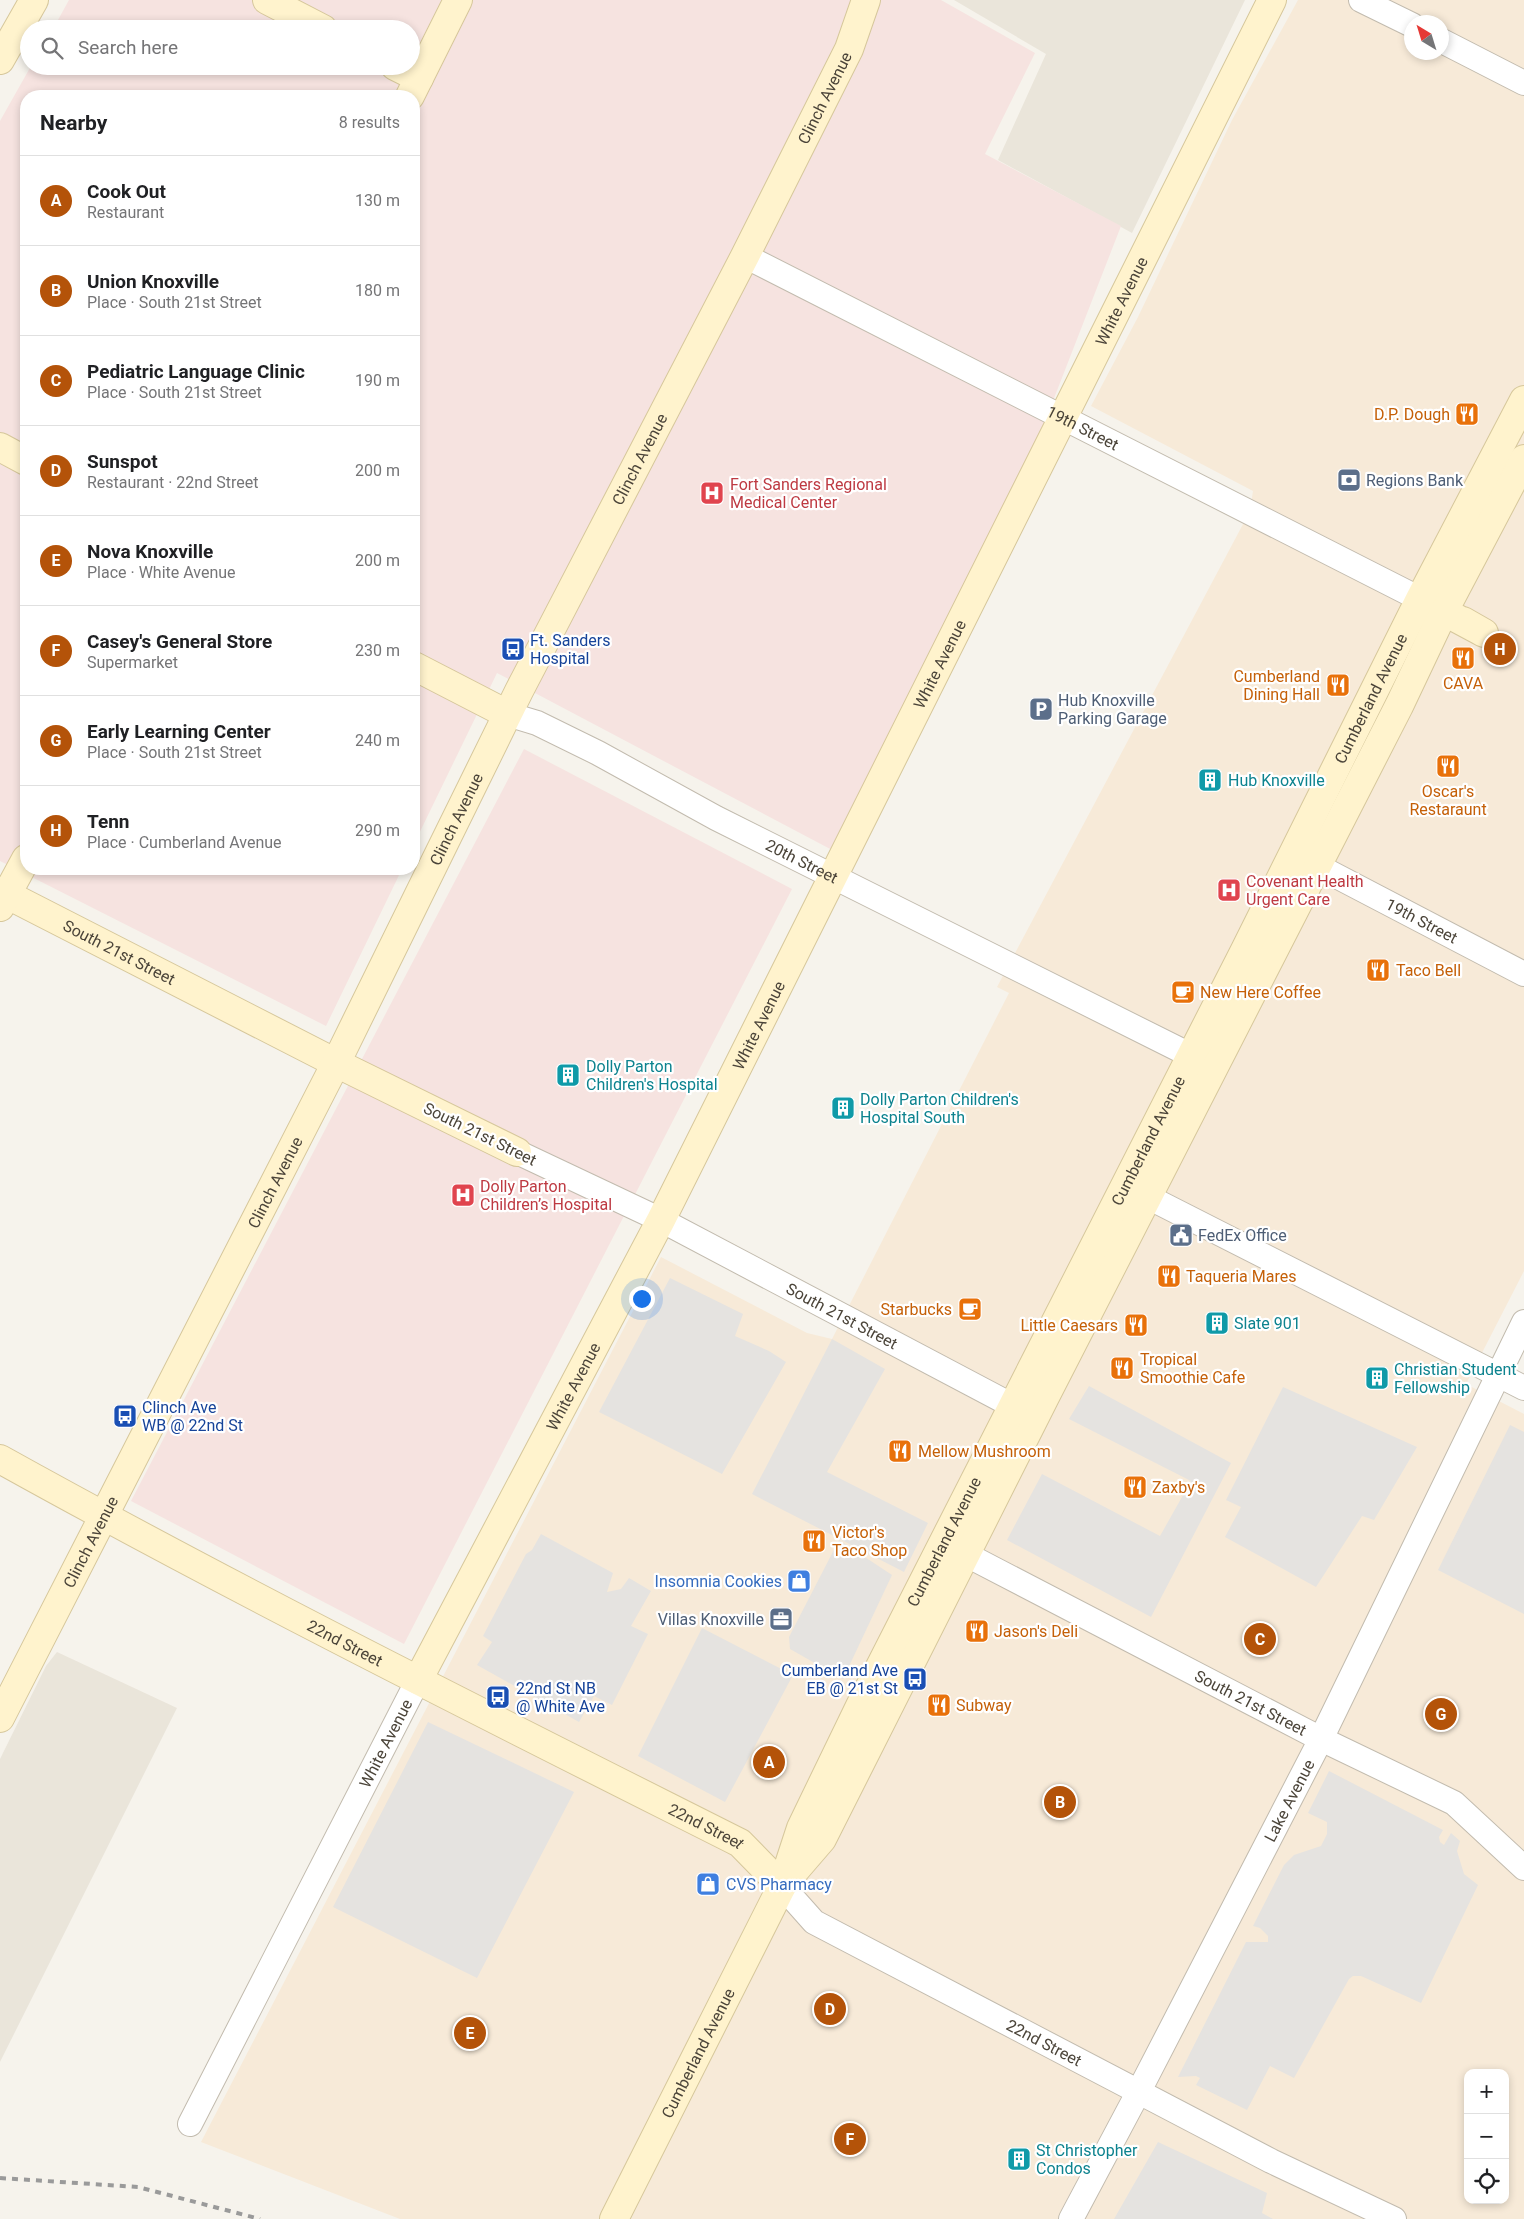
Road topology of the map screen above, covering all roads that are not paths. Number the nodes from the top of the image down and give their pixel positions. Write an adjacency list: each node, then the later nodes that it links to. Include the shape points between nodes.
1 (34, 0): 7 (street)
2 (267, 0): 8 (street)
3 (458, 0): 13 (street)
4 (866, 0): 15 (street, Clinch Avenue, via 849,49)
5 (1272, 0): 17 (street, White Avenue)
6 (1361, 0): 9 (street)
7 (23, 20)
8 (306, 20)
9 (1404, 22)
10 (20, 25): 12 (street)
11 (1449, 45): 14 (street)
12 (0, 60)
13 (420, 61)
14 (1524, 83)
15 (744, 256): 17 (street, 19th Street); 25 (street, Clinch Avenue)
16 (1524, 400): 21 (street, Cumberland Avenue)
17 (1062, 417): 21 (street, 19th Street); 29 (street, White Avenue)
18 (0, 447): 19 (street)
19 (20, 458)
20 (1524, 459): 22 (street, Cumberland Avenue)
21 (1420, 599): 22 (street); 26 (street, Cumberland Avenue)
22 (1444, 612): 23 (street); 27 (street, Cumberland Avenue)
23 (1484, 633)
24 (420, 669): 25 (street, 20th Street)
25 (507, 714): 29 (street, 20th Street, via 537,723 598,753 716,818); 33 (street, Clinch Avenue)
26 (1293, 854): 27 (street, 19th Street); 32 (street, Cumberland Avenue)
27 (1317, 866): 31 (street, 19th Street); 32 (street, Cumberland Avenue)
28 (20, 869): 30 (street)
29 (833, 876): 32 (street, 20th Street); 36 (street, White Avenue)
30 (2, 898): 33 (street, South 21st Street)
31 (1524, 974)
32 (1202, 1062): 35 (street, Cumberland Avenue); 40 (street, Cumberland Avenue)
33 (336, 1063): 34 (street, South 21st Street); 42 (street, Clinch Avenue)
34 (517, 1152): 36 (street, South 21st Street)
35 (1148, 1197): 38 (street); 40 (street, Cumberland Avenue)
36 (661, 1220): 40 (street, South 21st Street); 44 (street, White Avenue)
37 (1524, 1322): 38 (street, Lake Avenue)
38 (1497, 1375): 39 (street); 46 (street, Lake Avenue)
39 (1524, 1388)
40 (1024, 1411): 43 (street, Cumberland Avenue); 48 (street, Cumberland Avenue, via 938,1552 801,1828)
41 (0, 1458): 42 (street, 22nd Street)
42 (104, 1517): 44 (street, 22nd Street); 45 (street, Clinch Avenue)
43 (965, 1554): 46 (street, South 21st Street); 48 (street, Cumberland Avenue, via 822,1839)
44 (418, 1680): 48 (street, 22nd Street, via 740,1843); 50 (street, White Avenue)
45 (0, 1718)
46 (1321, 1739): 47 (street, South 21st Street, via 1454,1803); 49 (street, Lake Avenue)
47 (1524, 1868)
48 (782, 1886): 49 (street, 22nd Street, via 814,1922); 51 (street, Cumberland Avenue)
49 (1140, 2091): 52 (street, Lake Avenue); 53 (street, 22nd Street, via 1271,2161)
50 (190, 2124)
51 (614, 2219)
52 (1071, 2219)
53 (1394, 2219)

